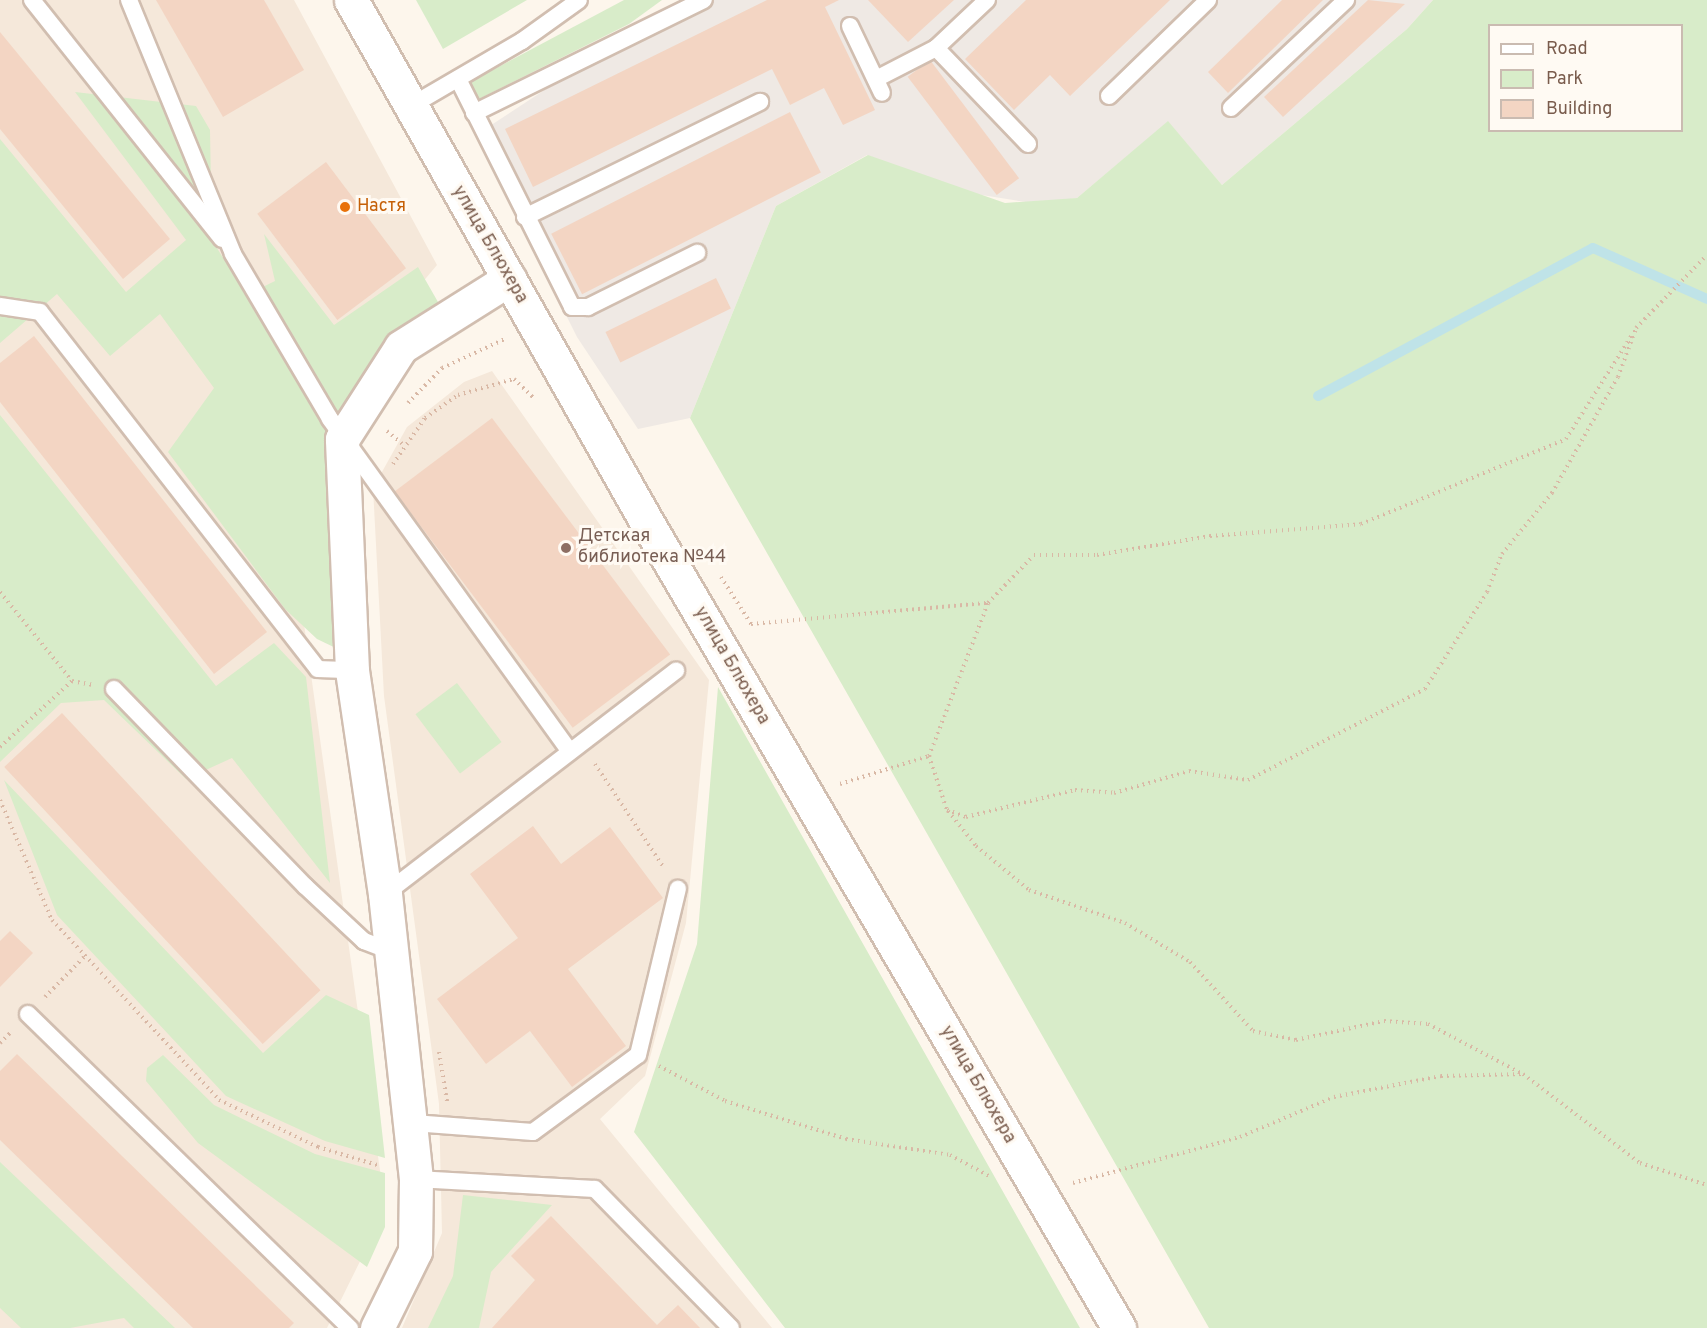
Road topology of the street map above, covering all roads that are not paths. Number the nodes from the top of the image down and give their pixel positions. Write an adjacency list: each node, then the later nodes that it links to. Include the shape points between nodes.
1 (32, 0): 20 (lane)
2 (129, 0): 20 (lane)
3 (351, 0): 14 (street, улица Блюхера)
4 (579, 0): 11 (lane)
5 (704, 0): 16 (lane)
6 (987, 0): 10 (lane)
7 (1208, 0): 12 (lane)
8 (1346, 0): 15 (lane)
9 (850, 26): 10 (lane, via 879,86)
10 (936, 48): 17 (lane)
11 (458, 79): 14 (lane); 16 (lane)
12 (1109, 96)
13 (760, 102): 18 (lane)
14 (410, 107): 21 (street, улица Блюхера)
15 (1231, 108)
16 (474, 113): 18 (lane)
17 (1028, 144)
18 (525, 217): 19 (lane, via 567,302 579,309)
19 (697, 253)
20 (233, 254): 23 (lane)
21 (509, 279): 23 (street, via 401,347); 37 (street, улица Блюхера)
22 (0, 306): 24 (lane, via 40,312 318,669)
23 (342, 439): 24 (street); 27 (lane)
24 (351, 670): 29 (street)
25 (676, 671): 27 (lane)
26 (114, 689): 30 (lane, via 314,894 364,941)
27 (576, 748): 29 (lane)
28 (678, 889): 32 (lane, via 638,1055 533,1132)
29 (385, 894): 30 (street)
30 (390, 951): 32 (street)
31 (28, 1014): 34 (lane)
32 (413, 1123): 33 (street)
33 (405, 1175): 35 (street, via 415,1251); 36 (lane, via 595,1189)
34 (350, 1328)
35 (377, 1328)
36 (731, 1328)
37 (1119, 1328)

